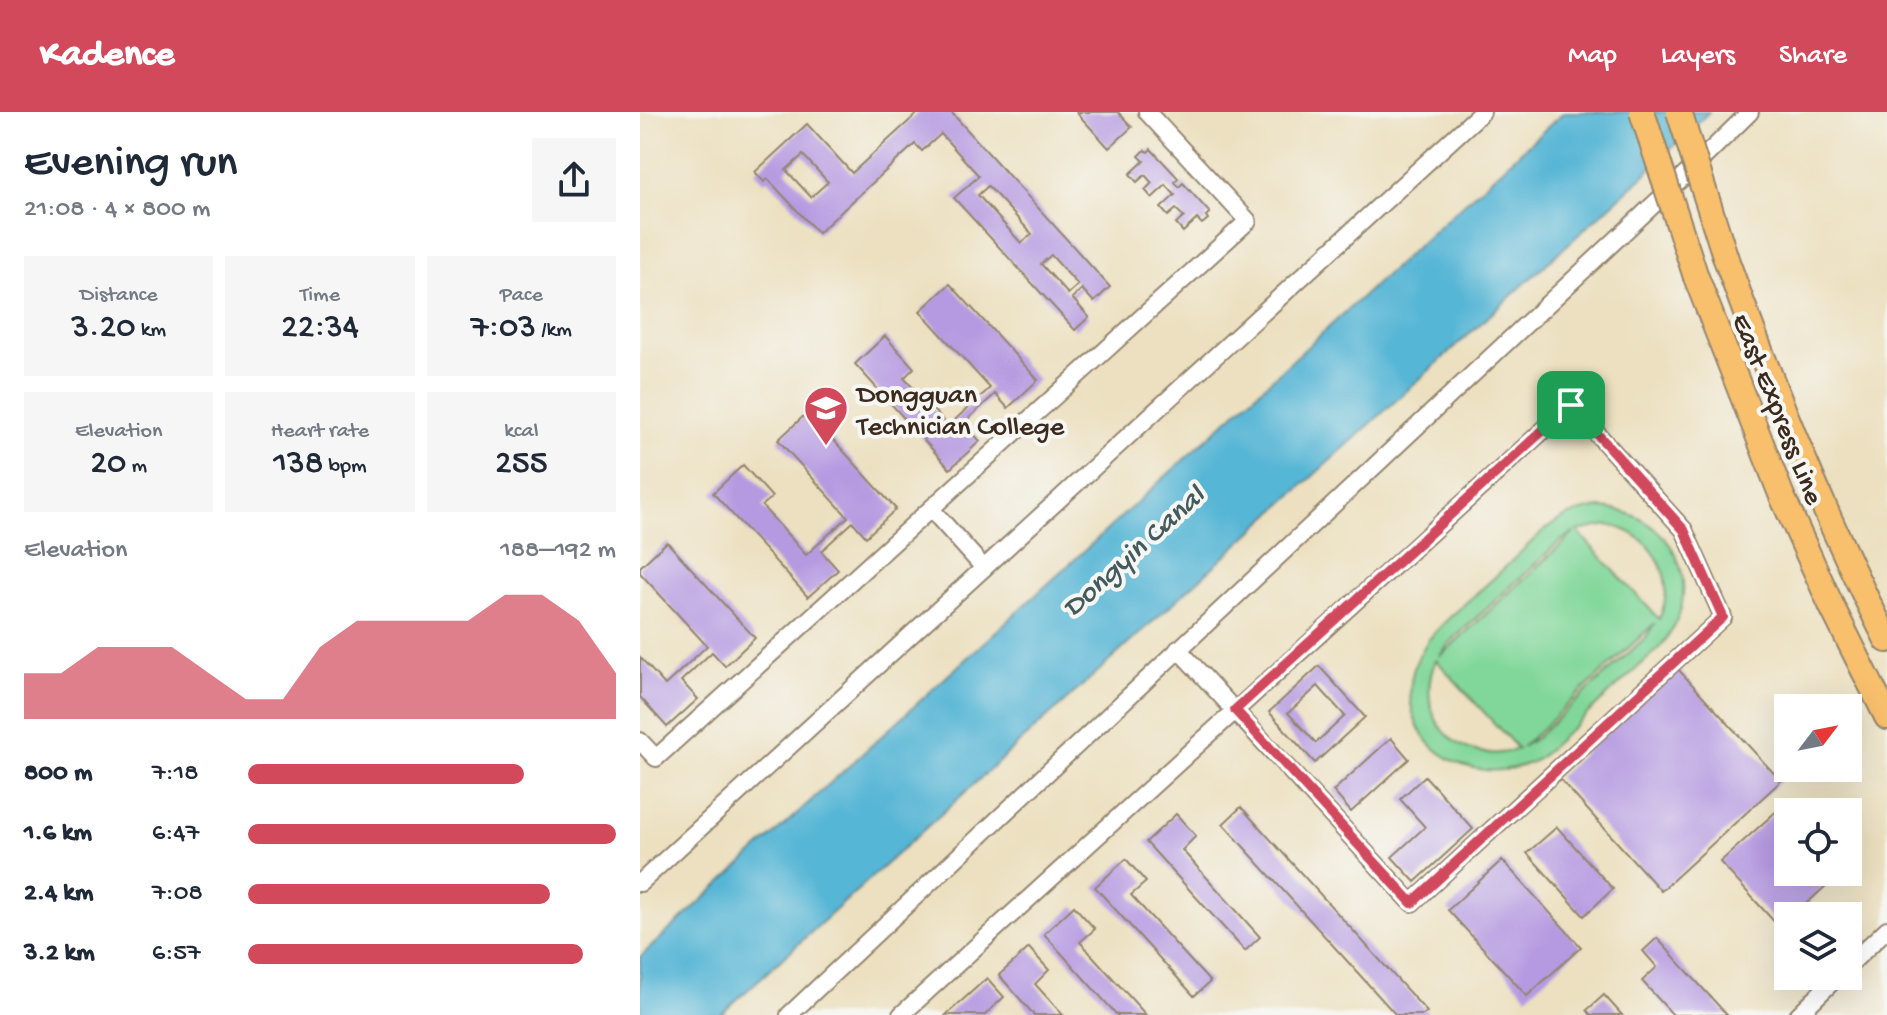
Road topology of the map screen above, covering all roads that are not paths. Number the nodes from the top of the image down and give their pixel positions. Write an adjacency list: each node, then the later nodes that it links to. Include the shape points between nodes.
1 (1147, 112): 6 (lane, via 1248,221)
2 (1482, 112): 7 (lane)
3 (1642, 112): 11 (highway, East Express Line, bridge, via 1696,277 1781,494)
4 (1679, 112): 8 (highway, East Express Line, bridge, via 1768,376)
5 (1750, 112): 9 (lane)
6 (931, 509): 7 (lane); 12 (lane, via 656,758)
7 (984, 568): 13 (lane)
8 (1887, 640)
9 (1178, 649): 10 (lane); 17 (lane)
10 (1235, 710): 10 (lane, via 1412,903 1723,617 1684,530 1571,405); 18 (lane)
11 (1887, 717)
12 (640, 741)
13 (640, 883)
14 (1887, 929): 15 (lane)
15 (1862, 953)
16 (1824, 990): 19 (lane)
17 (789, 1015)
18 (901, 1015)
19 (1798, 1015)

